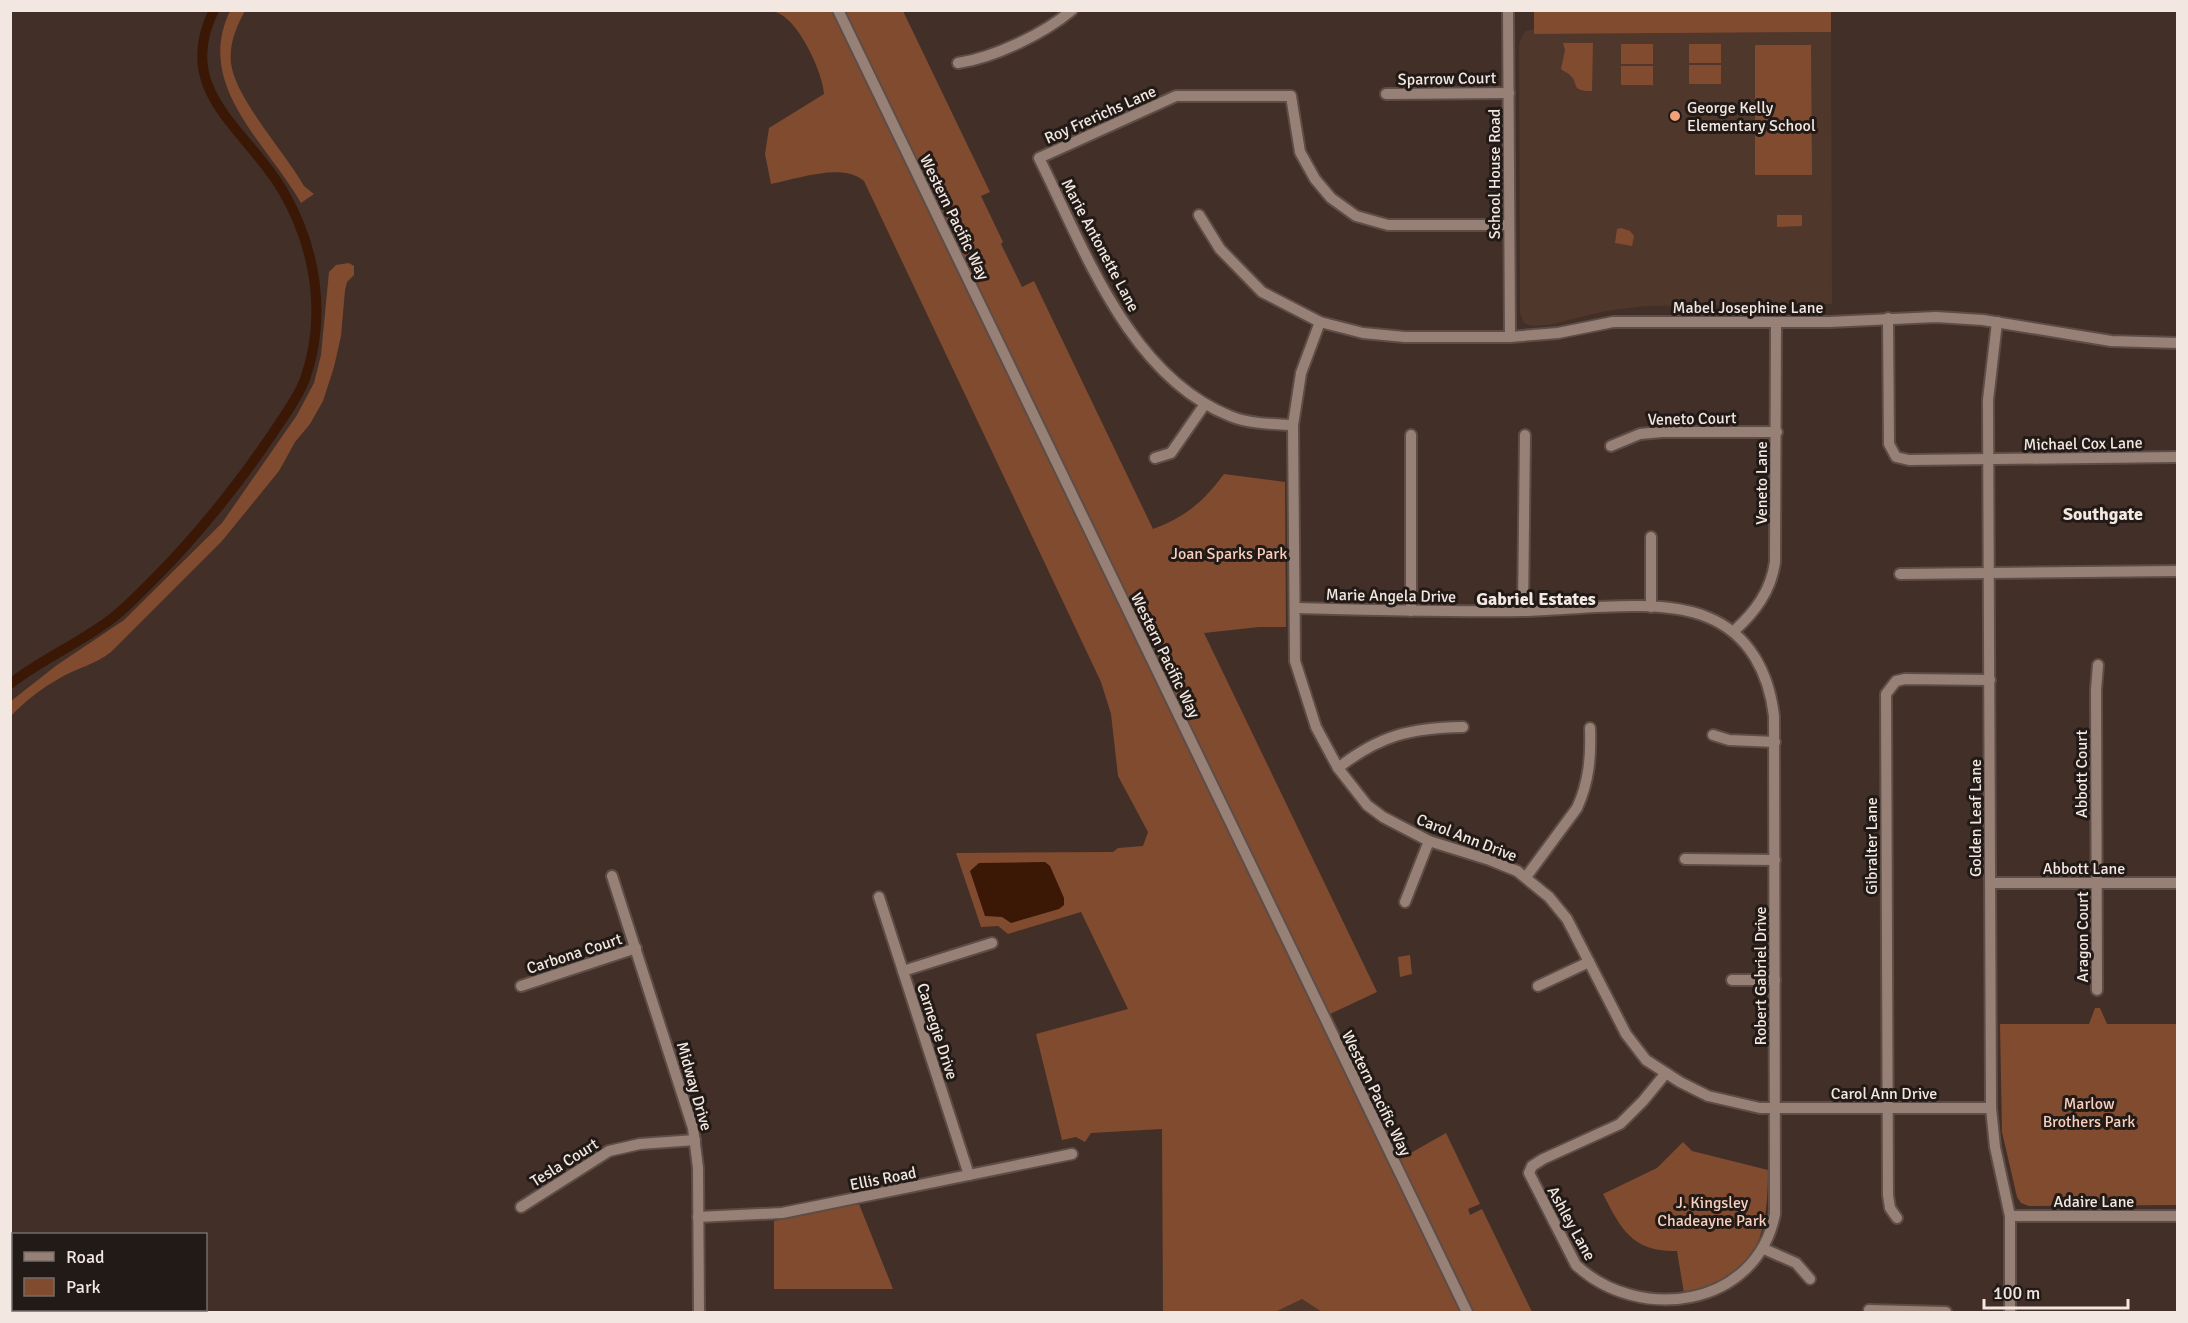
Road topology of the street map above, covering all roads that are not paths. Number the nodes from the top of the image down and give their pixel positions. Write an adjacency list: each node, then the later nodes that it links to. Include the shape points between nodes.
1 (838, 10): 77 (street, Western Pacific Way)
2 (1072, 10): 4 (street, via 1040,32 984,57)
3 (1508, 10): 5 (street, School House Road)
4 (958, 63)
5 (1509, 93): 6 (street, Sparrow Court); 9 (street, School House Road)
6 (1386, 94)
7 (1039, 158): 9 (street, Roy Frerichs Lane, via 1176,96 1291,96 1300,152 1331,198 1356,216 1388,225); 16 (street, Marie Antonette Lane, via 1111,303 1168,376)
8 (1199, 216): 11 (street, Mabel Josephine Lane, via 1220,249 1262,292)
9 (1509, 225): 14 (street, School House Road)
10 (1888, 318): 12 (street, Mabel Josephine Lane); 13 (street, Mabel Josephine Lane); 24 (street, Michael Cox Lane, via 1892,454 1901,460)
11 (1320, 322): 14 (street, Mabel Josephine Lane, via 1364,333 1405,337); 17 (street, Carol Ann Drive, via 1301,373)
12 (1776, 322): 14 (street, Mabel Josephine Lane, via 1612,322 1558,333); 18 (street, Veneto Lane)
13 (1997, 322): 15 (street, Mabel Josephine Lane, via 2111,341); 24 (street, Golden Leaf Lane, via 1989,382)
14 (1510, 337)
15 (2178, 343)
16 (1205, 404): 17 (street, Marie Antonette Lane, via 1232,417); 23 (street, via 1171,453)
17 (1293, 425): 30 (street, Carol Ann Drive)
18 (1777, 432): 21 (street, Veneto Court, via 1662,432 1640,434); 33 (street, Veneto Lane, via 1774,573 1763,599)
19 (1411, 435): 31 (street)
20 (1524, 435): 32 (street)
21 (1611, 446)
22 (2178, 457): 24 (street, Michael Cox Lane)
23 (1155, 458)
24 (1989, 459): 27 (street, Golden Leaf Lane)
25 (1651, 537): 29 (street)
26 (2178, 571): 27 (street)
27 (1989, 572): 28 (street); 35 (street, Golden Leaf Lane)
28 (1900, 573)
29 (1651, 607): 32 (street, Marie Angela Drive); 33 (street, Marie Angela Drive, via 1689,610)
30 (1296, 608): 31 (street, Marie Angela Drive); 40 (street, Carol Ann Drive, via 1296,661 1304,695)
31 (1411, 611): 32 (street, Marie Angela Drive)
32 (1523, 611)
33 (1734, 631): 39 (street, Robert Gabriel Drive, via 1755,656 1771,689)
34 (2098, 665): 47 (street, Abbott Court)
35 (1990, 680): 46 (street, Golden Leaf Lane); 62 (street, Gibralter Lane, via 1905,679 1890,686 1886,694)
36 (1463, 728): 40 (street, via 1396,734 1359,752)
37 (1590, 728): 45 (street, via 1588,775 1582,796)
38 (1713, 735): 39 (street, via 1729,740)
39 (1775, 742): 43 (street, Robert Gabriel Drive)
40 (1338, 768): 41 (street, Carol Ann Drive, via 1367,805)
41 (1429, 841): 45 (street, Carol Ann Drive, via 1490,860); 50 (street)
42 (1685, 859): 43 (street)
43 (1775, 860): 56 (street, Robert Gabriel Drive)
44 (612, 876): 52 (street, Midway Drive)
45 (1526, 877): 53 (street, Carol Ann Drive, via 1567,919)
46 (1990, 883): 47 (street, Abbott Lane); 63 (street, Golden Leaf Lane)
47 (2097, 883): 48 (street, Abbott Lane); 59 (street, Aragon Court)
48 (2178, 883)
49 (879, 897): 54 (street, Carnegie Drive)
50 (1405, 902)
51 (992, 943): 54 (street)
52 (636, 948): 57 (street, Carbona Court); 64 (street, Midway Drive)
53 (1589, 962): 58 (street); 60 (street, Carol Ann Drive, via 1626,1034 1646,1060)
54 (903, 971): 66 (street, Carnegie Drive)
55 (1732, 980): 56 (street)
56 (1775, 980): 61 (street, Robert Gabriel Drive)
57 (520, 986)
58 (1538, 986)
59 (2097, 990)
60 (1666, 1073): 61 (street, Carol Ann Drive, via 1694,1090 1724,1101); 74 (street, Ashley Lane, via 1620,1124 1532,1166 1529,1173 1576,1265 1586,1277 1617,1299 1638,1306 1668,1309)
61 (1776, 1108): 62 (street, Carol Ann Drive); 72 (street, Robert Gabriel Drive, via 1775,1214)
62 (1887, 1108): 63 (street, Carol Ann Drive); 71 (street, via 1888,1195)
63 (1991, 1108): 69 (street, Golden Leaf Lane)
64 (695, 1140): 67 (street, Tesla Court, via 640,1144 609,1151); 68 (street, Midway Drive)
65 (1072, 1154): 66 (street, Ellis Road)
66 (969, 1175): 68 (street, Ellis Road, via 782,1213)
67 (521, 1207)
68 (698, 1216): 76 (street, Midway Drive)
69 (2010, 1216): 70 (street, Adaire Lane); 79 (street, Golden Leaf Lane)
70 (2178, 1216)
71 (1897, 1218)
72 (1764, 1249): 73 (street, via 1796,1263); 74 (street, Robert Gabriel Drive, via 1739,1280)
73 (1810, 1279)
74 (1703, 1302)
75 (1869, 1310): 78 (street)
76 (699, 1312)
77 (1467, 1312)
78 (1946, 1312)
79 (2010, 1312)

